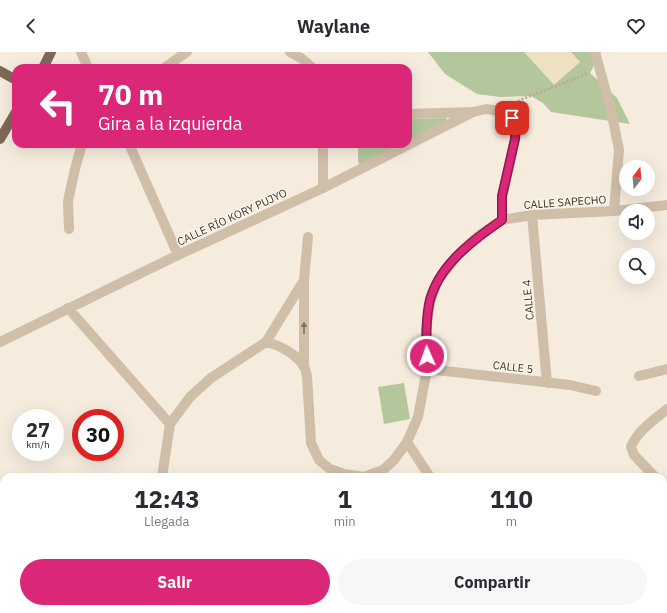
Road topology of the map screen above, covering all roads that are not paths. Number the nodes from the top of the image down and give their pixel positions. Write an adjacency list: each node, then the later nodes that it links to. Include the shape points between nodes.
1 (51, 52): 6 (main road)
2 (81, 52): 7 (street)
3 (187, 52): 8 (street)
4 (290, 52): 9 (street)
5 (595, 52): 23 (street, via 619,150)
6 (45, 64)
7 (86, 64)
8 (170, 64)
9 (308, 64)
10 (0, 71): 11 (main road)
11 (12, 78)
12 (472, 112): 13 (street); 16 (street, CALLE RÍO KORY PUJYO); 25 (street, via 486,109 507,112 516,125 502,196)
13 (412, 114)
14 (12, 119): 15 (main road)
15 (0, 139)
16 (412, 143)
17 (81, 148): 26 (street, via 68,201)
18 (131, 148): 28 (street)
19 (322, 148): 21 (street)
20 (401, 148): 21 (street, CALLE RÍO KORY PUJYO)
21 (323, 188): 28 (street, CALLE RÍO KORY PUJYO)
22 (667, 205): 23 (street, CALLE SAPECHO)
23 (614, 211): 24 (street, CALLE SAPECHO)
24 (532, 215): 25 (street, CALLE SAPECHO); 37 (street, CALLE 4)
25 (502, 220): 34 (street, CALLE SAPECHO, via 458,255 438,280 430,302 426,330)
26 (69, 229)
27 (308, 237): 29 (street, CALLE SAPECHO)
28 (178, 255): 30 (street, CALLE RÍO KORY PUJYO)
29 (304, 280): 32 (street); 33 (street, CALLE SAPECHO, one-way to 29)
30 (68, 308): 31 (street, CALLE RÍO KORY PUJYO); 40 (street)
31 (0, 342)
32 (266, 342): 33 (street, via 289,352); 40 (street, via 211,378 190,397)
33 (304, 367): 43 (street, CALLE SAPECHO, via 307,376 310,443 319,460 330,469)
34 (427, 369): 37 (street, CALLE 5); 41 (street, CALLE SAPECHO, via 418,417)
35 (667, 369): 36 (street)
36 (639, 376)
37 (547, 383): 38 (street, CALLE 5)
38 (596, 391)
39 (667, 409): 46 (street, via 638,434 631,447 634,455)
40 (170, 424): 42 (street)
41 (407, 442): 44 (street, CALLE SAPECHO, via 394,460 383,470); 45 (street)
42 (163, 473)
43 (341, 473)
44 (374, 473)
45 (427, 473)
46 (649, 473)

